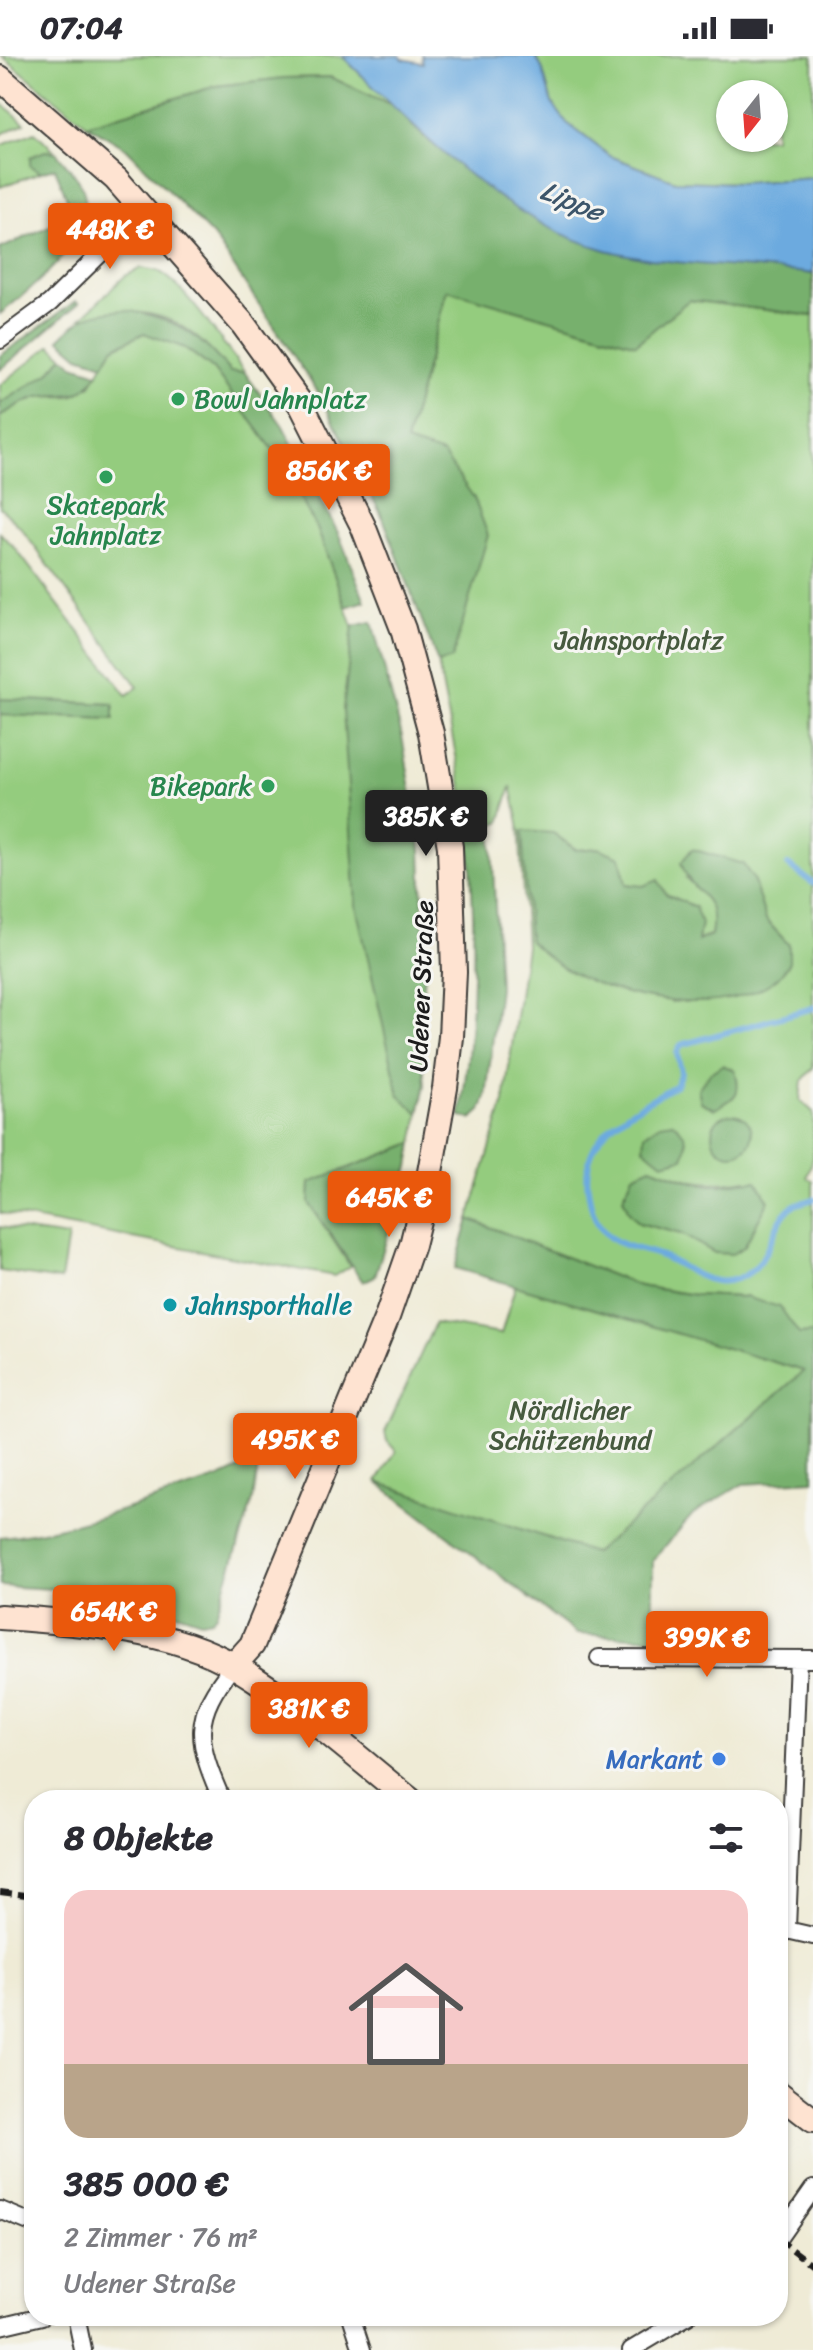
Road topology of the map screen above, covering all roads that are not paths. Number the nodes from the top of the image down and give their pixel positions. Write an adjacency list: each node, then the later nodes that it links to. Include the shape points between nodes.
1 (0, 78): 2 (main road, Udener Straße, via 116,179)
2 (143, 212): 3 (street, via 50,303); 7 (main road, Udener Straße, via 243,324 302,406 363,526 403,629 431,733 450,847 454,972 445,1088 412,1245 252,1645)
3 (0, 340)
4 (0, 1617): 7 (main road, via 78,1622 151,1636)
5 (599, 1658): 6 (street)
6 (805, 1659): 10 (street)
7 (234, 1665): 8 (street, via 204,1712 205,1761); 9 (main road)
8 (218, 1790)
9 (397, 1790)
10 (788, 1858)
11 (788, 1930): 12 (street)
12 (813, 1936)
13 (788, 2101): 14 (main road)
14 (813, 2120)
15 (813, 2189): 18 (street)
16 (0, 2210): 17 (street)
17 (24, 2220)
18 (788, 2225)
19 (24, 2320): 20 (street)
20 (0, 2326)
21 (78, 2326): 24 (street)
22 (354, 2326): 25 (street)
23 (671, 2326): 26 (street)
24 (83, 2350)
25 (362, 2350)
26 (631, 2350)

